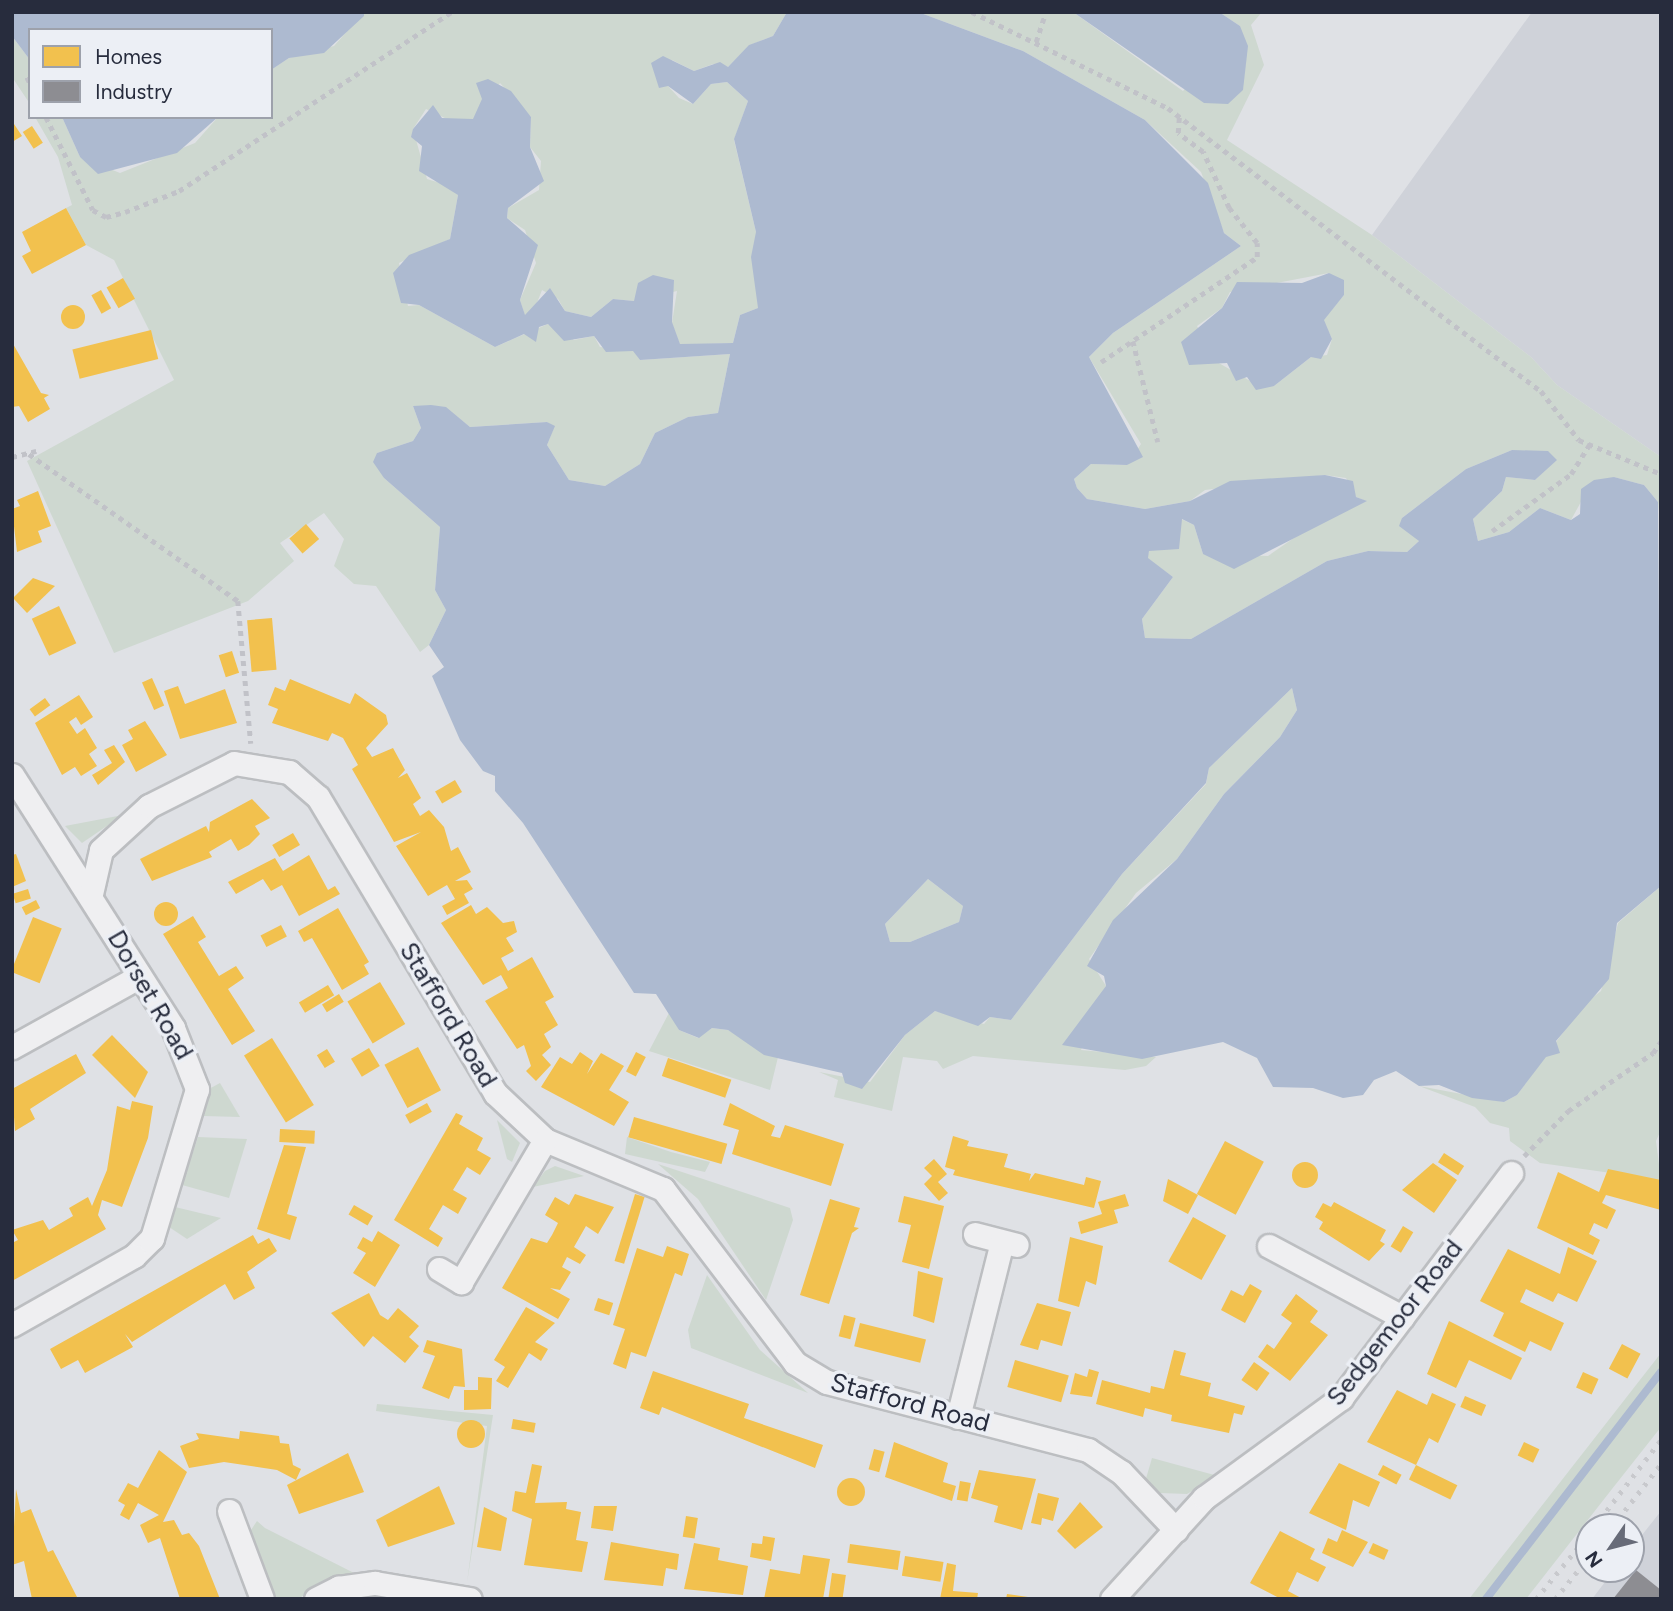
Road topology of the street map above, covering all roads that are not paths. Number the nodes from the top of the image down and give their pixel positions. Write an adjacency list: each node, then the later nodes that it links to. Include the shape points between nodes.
1 (12, 775): 2 (street, Dorset Road)
2 (91, 894): 3 (street, Dorset Road); 5 (street, Stafford Road, via 101,850 127,821 224,766 253,762 289,772 318,797 485,1081)
3 (140, 976): 4 (street); 11 (street, Dorset Road, via 188,1057 197,1088 162,1217 134,1256)
4 (12, 1047)
5 (545, 1140): 9 (street, via 470,1288); 12 (street, Stafford Road, via 663,1189 781,1349 809,1374)
6 (1511, 1173): 10 (street, Sedgemoor Road)
7 (975, 1234): 12 (street, via 1009,1243)
8 (1269, 1246): 10 (street)
9 (439, 1269)
10 (1402, 1317): 14 (street, Sedgemoor Road, via 1341,1398 1219,1485)
11 (12, 1325)
12 (958, 1417): 14 (street, Stafford Road, via 1107,1458)
13 (229, 1511): 15 (street)
14 (1176, 1530): 18 (street, Sedgemoor Road)
15 (262, 1599)
16 (316, 1599): 17 (street, via 366,1583)
17 (470, 1599)
18 (1112, 1599)

